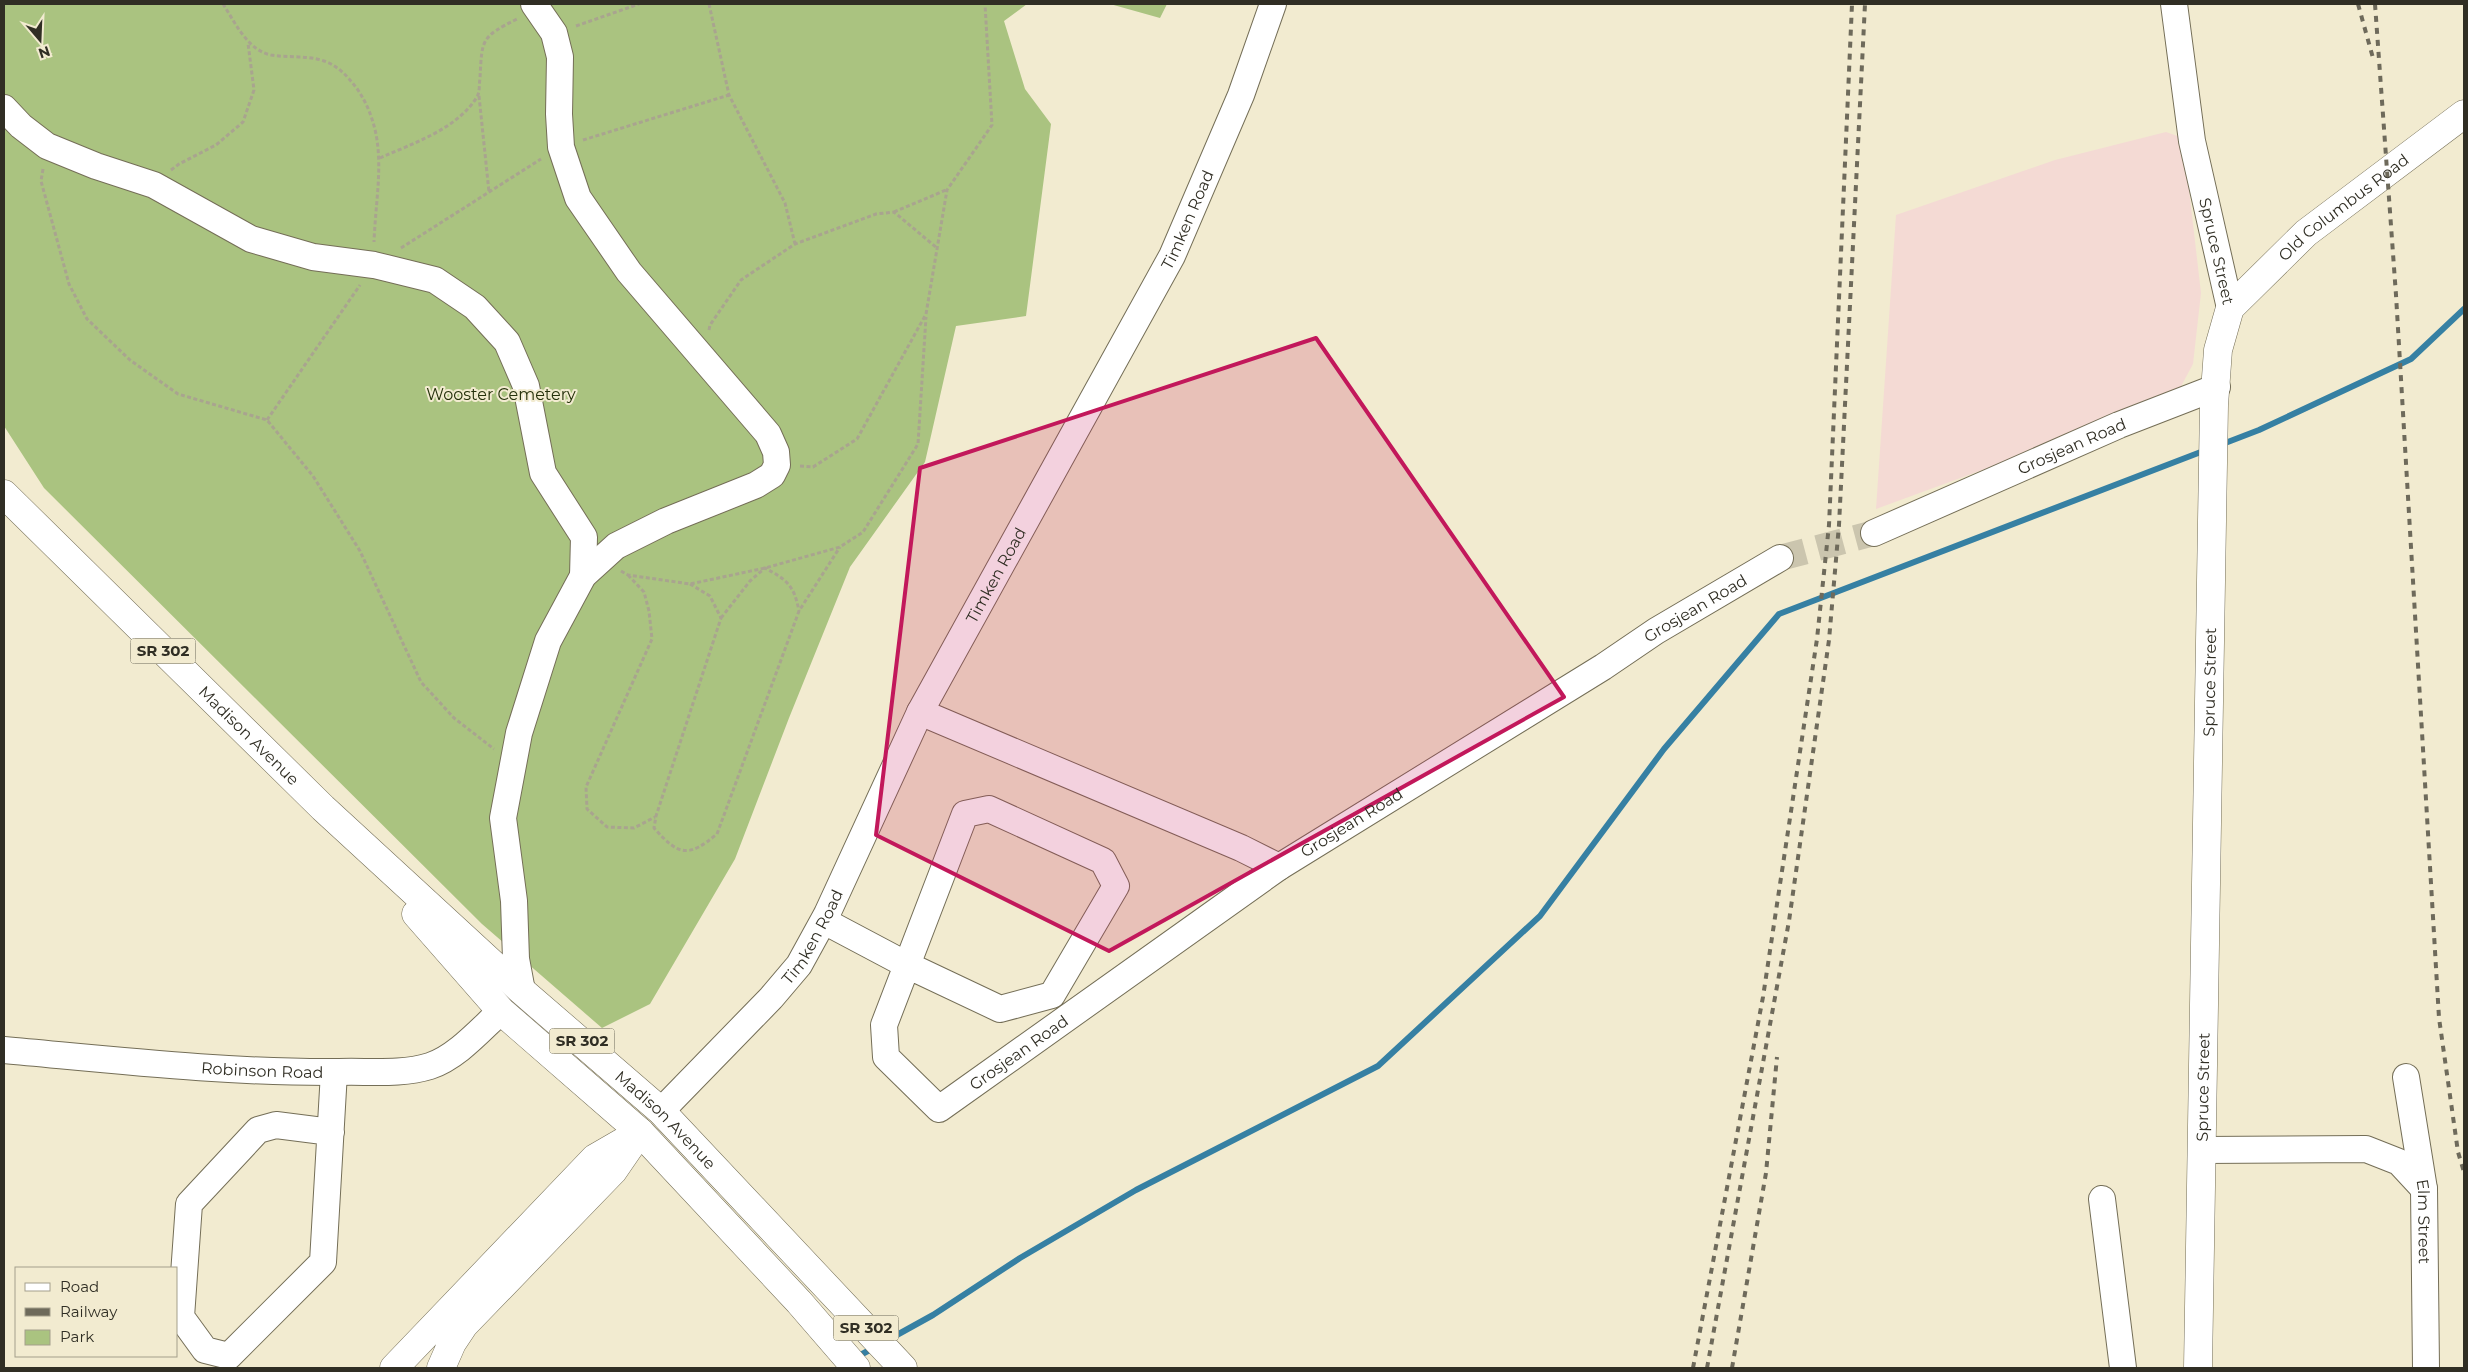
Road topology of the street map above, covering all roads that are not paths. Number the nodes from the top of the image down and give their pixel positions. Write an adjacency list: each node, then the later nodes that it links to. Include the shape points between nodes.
1 (1274, 4): 13 (street, Timken Road, via 1241,95 1172,256)
2 (2174, 4): 6 (street, Spruce Street, via 2192,141)
3 (536, 7): 12 (street, via 554,33 560,57 561,147 578,198 629,272 768,434 776,452 777,465 772,475 756,485 666,521)
4 (4, 108): 10 (street, via 47,146 154,185 251,239 313,257 374,265 435,280 475,307 506,342 526,386 543,473)
5 (2464, 114): 6 (main road, Old Columbus Road, via 2306,233)
6 (2230, 308): 7 (main road, Spruce Street, via 2218,350)
7 (2216, 396): 9 (street, Grosjean Road, via 2118,425); 26 (main road, Spruce Street)
8 (4, 494): 14 (main road, Madison Avenue / SR 302)
9 (1874, 534)
10 (584, 537): 12 (street); 12 (street)
11 (1780, 558): 15 (street, Grosjean Road, via 1656,631)
12 (600, 561): 18 (street, via 548,641 519,733 503,818)
13 (920, 712): 15 (street, via 1241,848); 16 (street, Timken Road)
14 (322, 808): 18 (main road, Madison Avenue / SR 302); 19 (main road, Madison Avenue / SR 302)
15 (1278, 867): 17 (street, Grosjean Road, via 939,1109 886,1057 884,1025)
16 (824, 921): 17 (street); 23 (street, Timken Road, via 799,965 777,991)
17 (907, 965): 17 (street, via 965,814 989,809 1103,861 1116,886 1052,995 1000,1009)
18 (522, 991): 23 (main road, Madison Avenue / SR 302)
19 (501, 1011): 21 (street, Robinson Road, via 453,1054 431,1066 407,1071); 25 (main road, Madison Avenue / SR 302)
20 (4, 1050): 21 (street, Robinson Road, via 151,1063)
21 (334, 1072): 24 (street)
22 (2406, 1077): 27 (street, Elm Street)
23 (661, 1111): 25 (main road); 32 (main road, Madison Avenue / SR 302)
24 (331, 1132): 24 (street, via 323,1262 229,1356 205,1350 181,1317 189,1204 258,1130 276,1125)
25 (640, 1132): 29 (main road, via 595,1158); 30 (main road, via 613,1171 464,1325 452,1342); 31 (main road, Madison Avenue / SR 302, via 799,1302)
26 (2202, 1150): 27 (street, via 2366,1149 2399,1162); 34 (main road, Spruce Street)
27 (2424, 1189): 35 (street, Elm Street)
28 (2102, 1199): 33 (street)
29 (394, 1368)
30 (441, 1368)
31 (856, 1368)
32 (903, 1368)
33 (2124, 1368)
34 (2198, 1368)
35 (2426, 1368)

